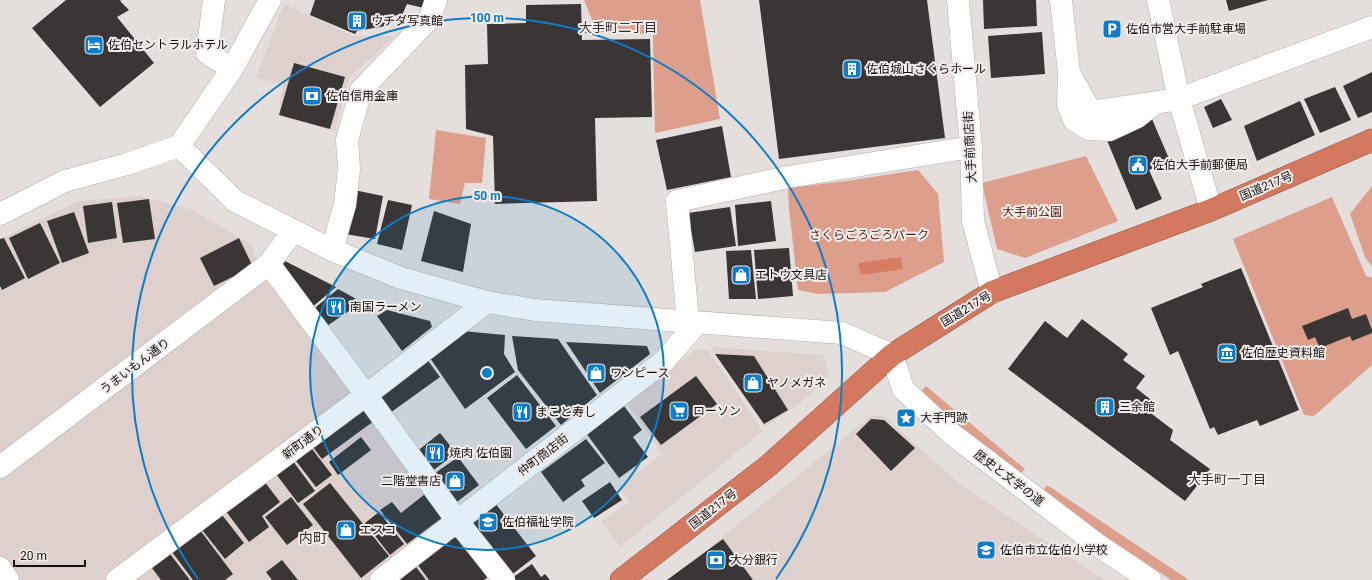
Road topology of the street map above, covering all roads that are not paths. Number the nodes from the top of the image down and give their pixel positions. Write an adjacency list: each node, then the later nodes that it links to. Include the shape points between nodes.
1 (214, 0): 8 (street, via 207,53)
2 (270, 0): 8 (street)
3 (436, 0): 16 (street, via 430,18 361,90 347,140 349,169 345,204)
4 (958, 0): 12 (street, 大手前商店街)
5 (1061, 0): 9 (street, via 1069,73 1090,112)
6 (1158, 0): 9 (street)
7 (1372, 27): 9 (street)
8 (232, 69): 11 (street)
9 (1179, 99): 13 (street)
10 (1372, 140): 13 (highway, 国道217号)
11 (179, 146): 14 (street, via 65,181); 15 (street, via 235,201)
12 (971, 147): 18 (street, 大手前商店街, via 973,221); 20 (street, via 788,177 677,201)
13 (1211, 210): 18 (highway, 国道217号)
14 (0, 214)
15 (294, 231): 16 (street); 17 (street, うまいもん通り)
16 (332, 250): 19 (street, via 401,278)
17 (269, 264): 22 (street); 23 (street, うまいもん通り)
18 (992, 292): 21 (highway, 国道217号)
19 (487, 302): 20 (street, via 535,310); 22 (street, 新町通り)
20 (693, 321): 21 (street, via 842,333); 24 (street, 仲町商店街, via 664,361)
21 (892, 354): 30 (highway, 国道217号, via 768,466); 31 (street, 歴史と文学の道, via 903,389 953,435 1102,548)
22 (366, 395): 24 (street); 27 (street, 新町通り)
23 (0, 467)
24 (458, 522): 28 (street, 仲町商店街); 29 (street)
25 (0, 568): 26 (street)
26 (8, 580)
27 (117, 580)
28 (381, 580)
29 (504, 580)
30 (621, 580)
31 (1150, 580)

